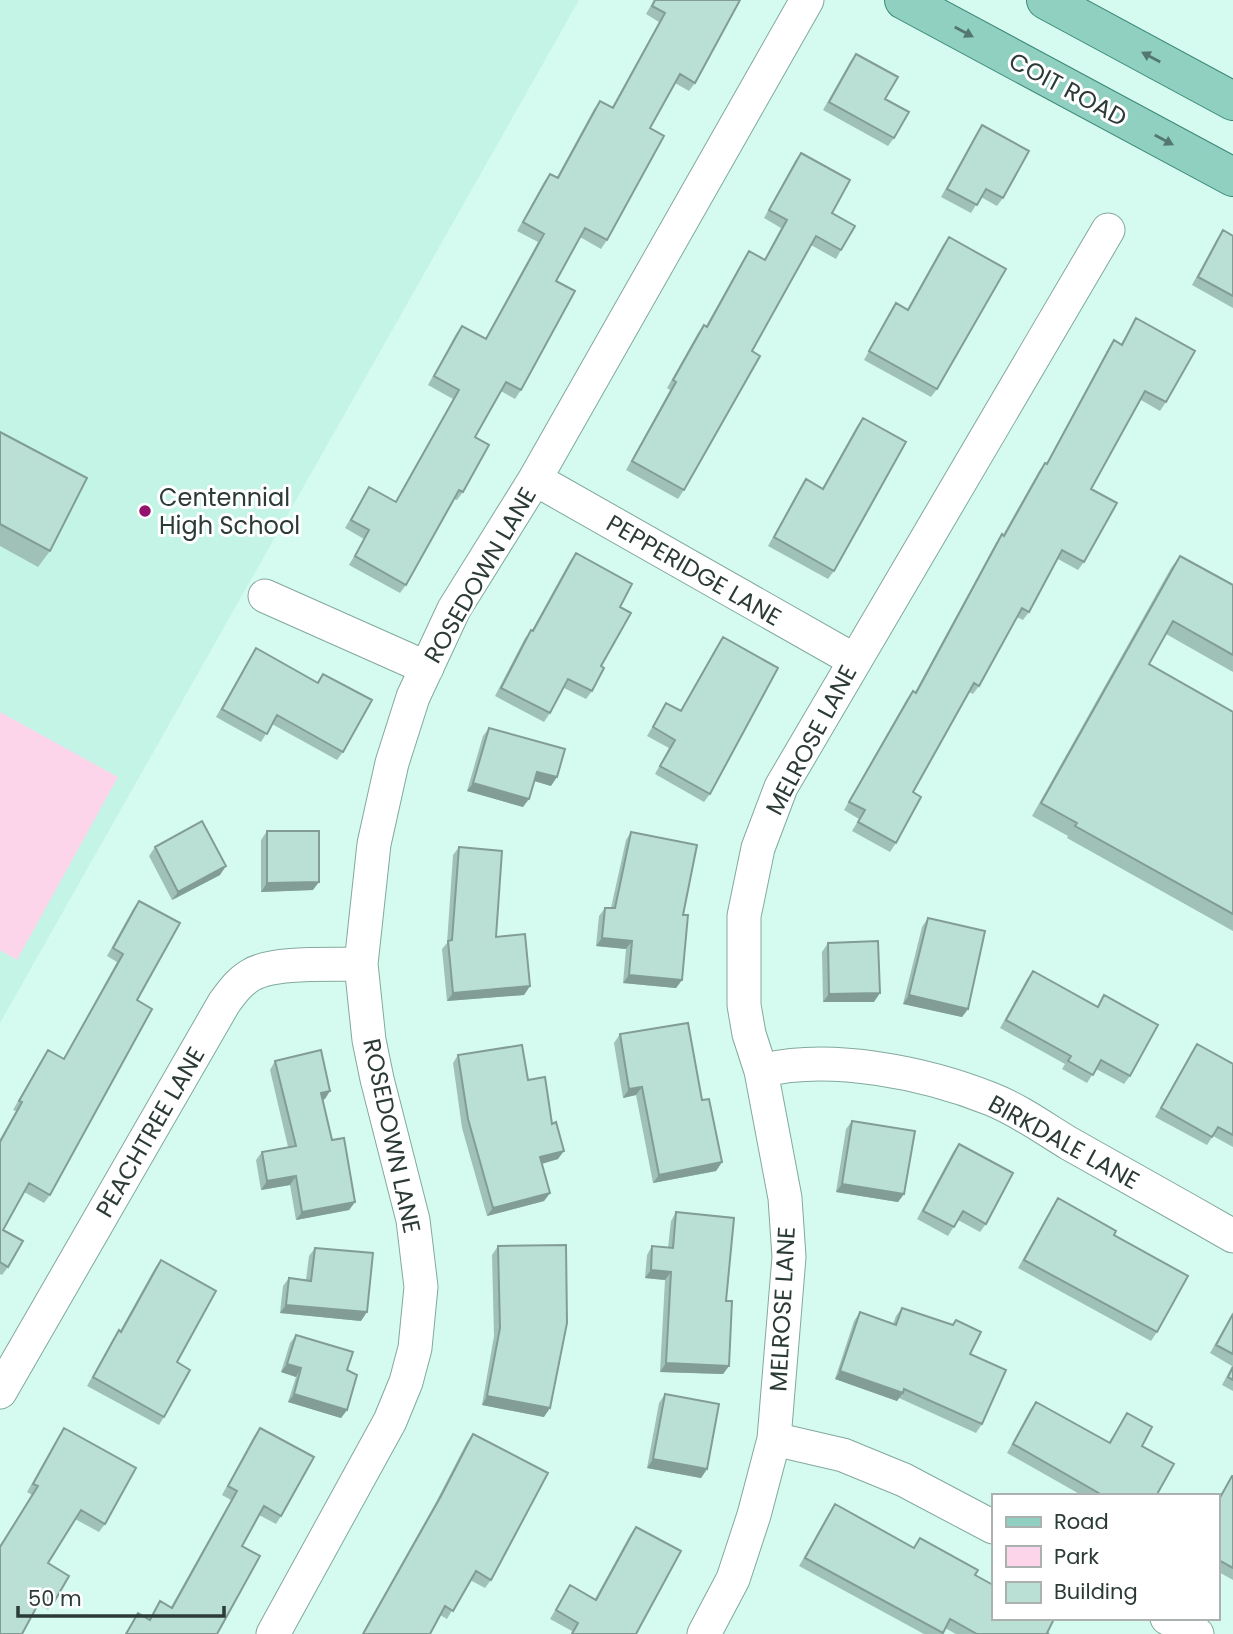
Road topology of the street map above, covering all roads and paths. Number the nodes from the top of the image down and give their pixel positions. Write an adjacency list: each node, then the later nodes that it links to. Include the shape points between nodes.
1 (807, 0): 7 (street, ROSEDOWN LANE)
2 (904, 0): 5 (main road, COIT ROAD, one-way to 5)
3 (1045, 0): 4 (main road, one-way to 3)
4 (1233, 101)
5 (1233, 177)
6 (1108, 230): 9 (street, MELROSE LANE)
7 (535, 479): 9 (street, PEPPERIDGE LANE); 10 (street, ROSEDOWN LANE, via 454,609)
8 (265, 596): 10 (street)
9 (854, 660): 12 (street, MELROSE LANE, via 781,787 752,871 744,916 744,1005)
10 (427, 668): 11 (street, ROSEDOWN LANE, via 392,763 374,844)
11 (360, 964): 14 (street, PEACHTREE LANE, via 275,968 240,982); 18 (street, ROSEDOWN LANE, via 369,1041 413,1220 421,1287 415,1348 390,1421)
12 (761, 1071): 13 (street, BIRKDALE LANE, via 781,1066 848,1066 934,1081 993,1100); 15 (street, MELROSE LANE, via 785,1198 789,1257)
13 (1233, 1236)
14 (0, 1392)
15 (774, 1439): 16 (street, via 843,1455 904,1480); 19 (street, MELROSE LANE, via 733,1579)
16 (992, 1526)
17 (1171, 1620): 20 (street)
18 (273, 1634)
19 (704, 1634)
20 (1197, 1634)

